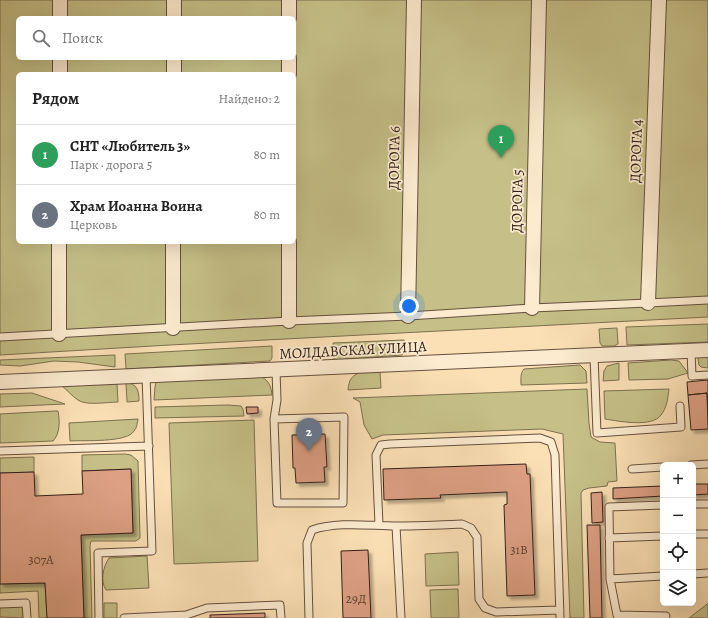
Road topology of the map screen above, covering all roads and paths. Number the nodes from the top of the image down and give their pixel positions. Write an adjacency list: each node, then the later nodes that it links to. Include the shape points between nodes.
1 (60, 0): 7 (street)
2 (174, 0): 8 (street)
3 (289, 0): 9 (street)
4 (414, 0): 22 (street, ДОРОГА 6)
5 (539, 0): 21 (street, ДОРОГА 5)
6 (659, 0): 20 (street, ДОРОГА 4)
7 (60, 16)
8 (174, 16)
9 (289, 16)
10 (60, 60): 13 (street)
11 (174, 60): 14 (street)
12 (289, 60): 15 (street)
13 (60, 72)
14 (174, 72)
15 (289, 72)
16 (59, 244): 25 (street)
17 (173, 244): 24 (street)
18 (289, 244): 23 (street)
19 (708, 300): 20 (lane)
20 (648, 303): 21 (lane)
21 (532, 308): 22 (lane)
22 (408, 316): 23 (lane)
23 (289, 321): 24 (lane)
24 (173, 328): 25 (lane)
25 (59, 334): 26 (lane)
26 (0, 337)
27 (708, 350): 28 (street, МОЛДАВСКАЯ УЛИЦА)
28 (691, 351): 29 (street, МОЛДАВСКАЯ УЛИЦА); 32 (lane, via 692,376)
29 (594, 356): 30 (street, МОЛДАВСКАЯ УЛИЦА); 34 (lane, via 597,433 681,427)
30 (276, 370): 31 (street, МОЛДАВСКАЯ УЛИЦА); 35 (lane, via 277,400)
31 (146, 375): 33 (street, МОЛДАВСКАЯ УЛИЦА); 36 (lane)
32 (708, 375)
33 (0, 382)
34 (680, 406)
35 (274, 419): 35 (lane, via 344,417 343,503 277,503)
36 (149, 446): 37 (lane); 59 (lane, via 152,551 98,553)
37 (0, 451)
38 (708, 464): 39 (lane)
39 (696, 465)
40 (660, 467): 41 (lane)
41 (632, 468)
42 (696, 504): 43 (lane)
43 (708, 504)
44 (660, 505): 50 (lane, via 609,507)
45 (379, 524): 46 (lane); 56 (lane, via 376,455 381,445 540,438 551,442 555,455); 62 (lane, via 325,526 312,530 307,543)
46 (396, 526): 56 (lane, via 462,524 471,528 477,537 480,599 485,608 496,612); 63 (lane)
47 (696, 534): 48 (lane)
48 (708, 534)
49 (660, 536): 50 (lane)
50 (609, 538): 54 (lane)
51 (708, 573): 52 (lane)
52 (696, 574)
53 (660, 576): 54 (lane)
54 (610, 579): 57 (lane, via 616,616)
55 (0, 604): 58 (lane, via 26,603)
56 (560, 610): 64 (lane)
57 (666, 616)
58 (27, 618)
59 (99, 618)
60 (124, 618): 61 (lane, via 186,615 207,608 280,605)
61 (281, 618)
62 (309, 618)
63 (401, 618)
64 (560, 618)

